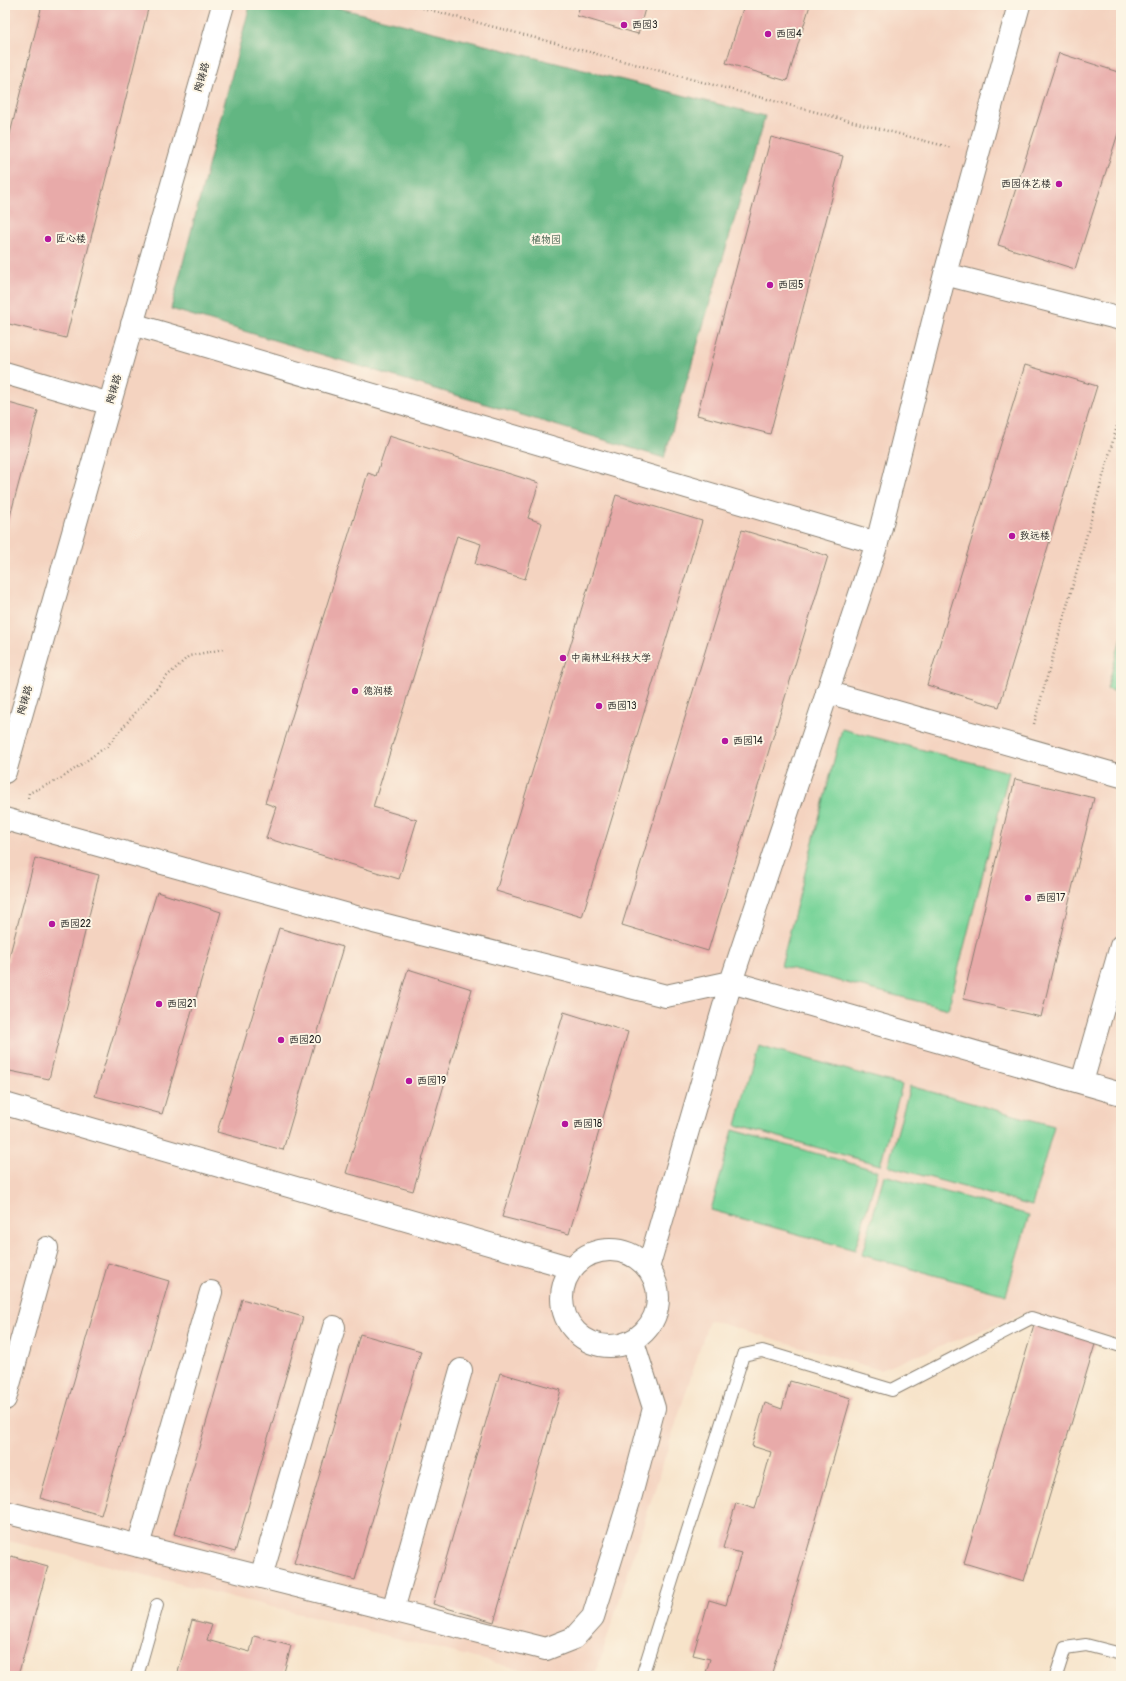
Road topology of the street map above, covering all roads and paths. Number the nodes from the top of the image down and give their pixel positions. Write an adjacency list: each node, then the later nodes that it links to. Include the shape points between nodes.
1 (223, 5): 7 (street, 陶铸路)
2 (412, 5): 4 (path)
3 (1020, 5): 4 (street)
4 (978, 154): 5 (street)
5 (945, 274): 6 (street); 11 (street)
6 (1121, 319)
7 (132, 324): 9 (street, 陶铸路); 11 (street)
8 (5, 373): 9 (street)
9 (110, 404): 15 (street, 陶铸路)
10 (1121, 412): 14 (path)
11 (877, 543): 13 (street)
12 (223, 649): 17 (path, via 189,656 165,678 107,746 62,778 29,793)
13 (827, 692): 14 (street); 19 (street)
14 (1027, 749): 16 (street)
15 (5, 772)
16 (1121, 776)
17 (13, 821): 19 (street, via 374,922 666,996)
18 (1121, 946): 20 (street)
19 (731, 982): 20 (street); 25 (street)
20 (1082, 1082): 21 (street)
21 (1121, 1094)
22 (5, 1104): 24 (street)
23 (47, 1248): 31 (street)
24 (572, 1268): 25 (street, via 585,1256 602,1250 619,1250 636,1256); 28 (street, via 564,1284 562,1301 565,1317 574,1331 586,1341 602,1346 618,1346)
25 (648, 1268): 28 (street, via 657,1283 659,1301 655,1318 646,1332)
26 (211, 1292): 33 (street)
27 (334, 1326): 34 (street)
28 (633, 1342): 36 (street, via 654,1408 631,1495 594,1616 574,1638 546,1649)
29 (1121, 1346): 39 (lane, via 1031,1318 892,1390 762,1351 743,1355)
30 (461, 1370): 36 (street)
31 (5, 1400)
32 (5, 1512): 33 (street)
33 (138, 1546): 34 (street)
34 (261, 1577): 36 (street)
35 (157, 1605): 38 (lane)
36 (393, 1610)
37 (1121, 1654): 40 (lane, via 1086,1645 1065,1648)
38 (137, 1676)
39 (642, 1676)
40 (1056, 1676)

